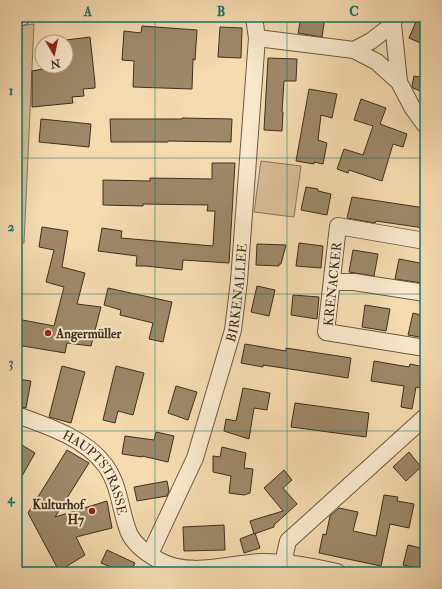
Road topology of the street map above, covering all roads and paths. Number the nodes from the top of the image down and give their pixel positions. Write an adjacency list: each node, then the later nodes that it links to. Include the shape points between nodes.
1 (22, 17): 3 (street)
2 (254, 17): 5 (street, BIRKENALLEE)
3 (17, 18)
4 (394, 20): 6 (street, via 372,41); 7 (street)
5 (257, 38): 6 (street); 15 (street, BIRKENALLEE, via 240,281 233,330 194,458)
6 (354, 50): 7 (street, via 377,62)
7 (399, 82): 8 (street)
8 (425, 125)
9 (425, 241): 10 (street, KRENACKER, via 338,226)
10 (332, 282): 11 (street, via 354,282); 12 (street, KRENACKER, via 326,332)
11 (425, 293)
12 (425, 348)
13 (17, 415): 15 (street, HAUPTSTRASSE, via 75,439 96,454 114,482 130,533 136,543)
14 (425, 417): 16 (street, via 288,541 284,554)
15 (150, 554): 16 (street, HAUPTSTRASSE, via 173,566 191,569 260,562)
16 (287, 568): 17 (street, HAUPTSTRASSE, via 304,565)
17 (336, 572)

